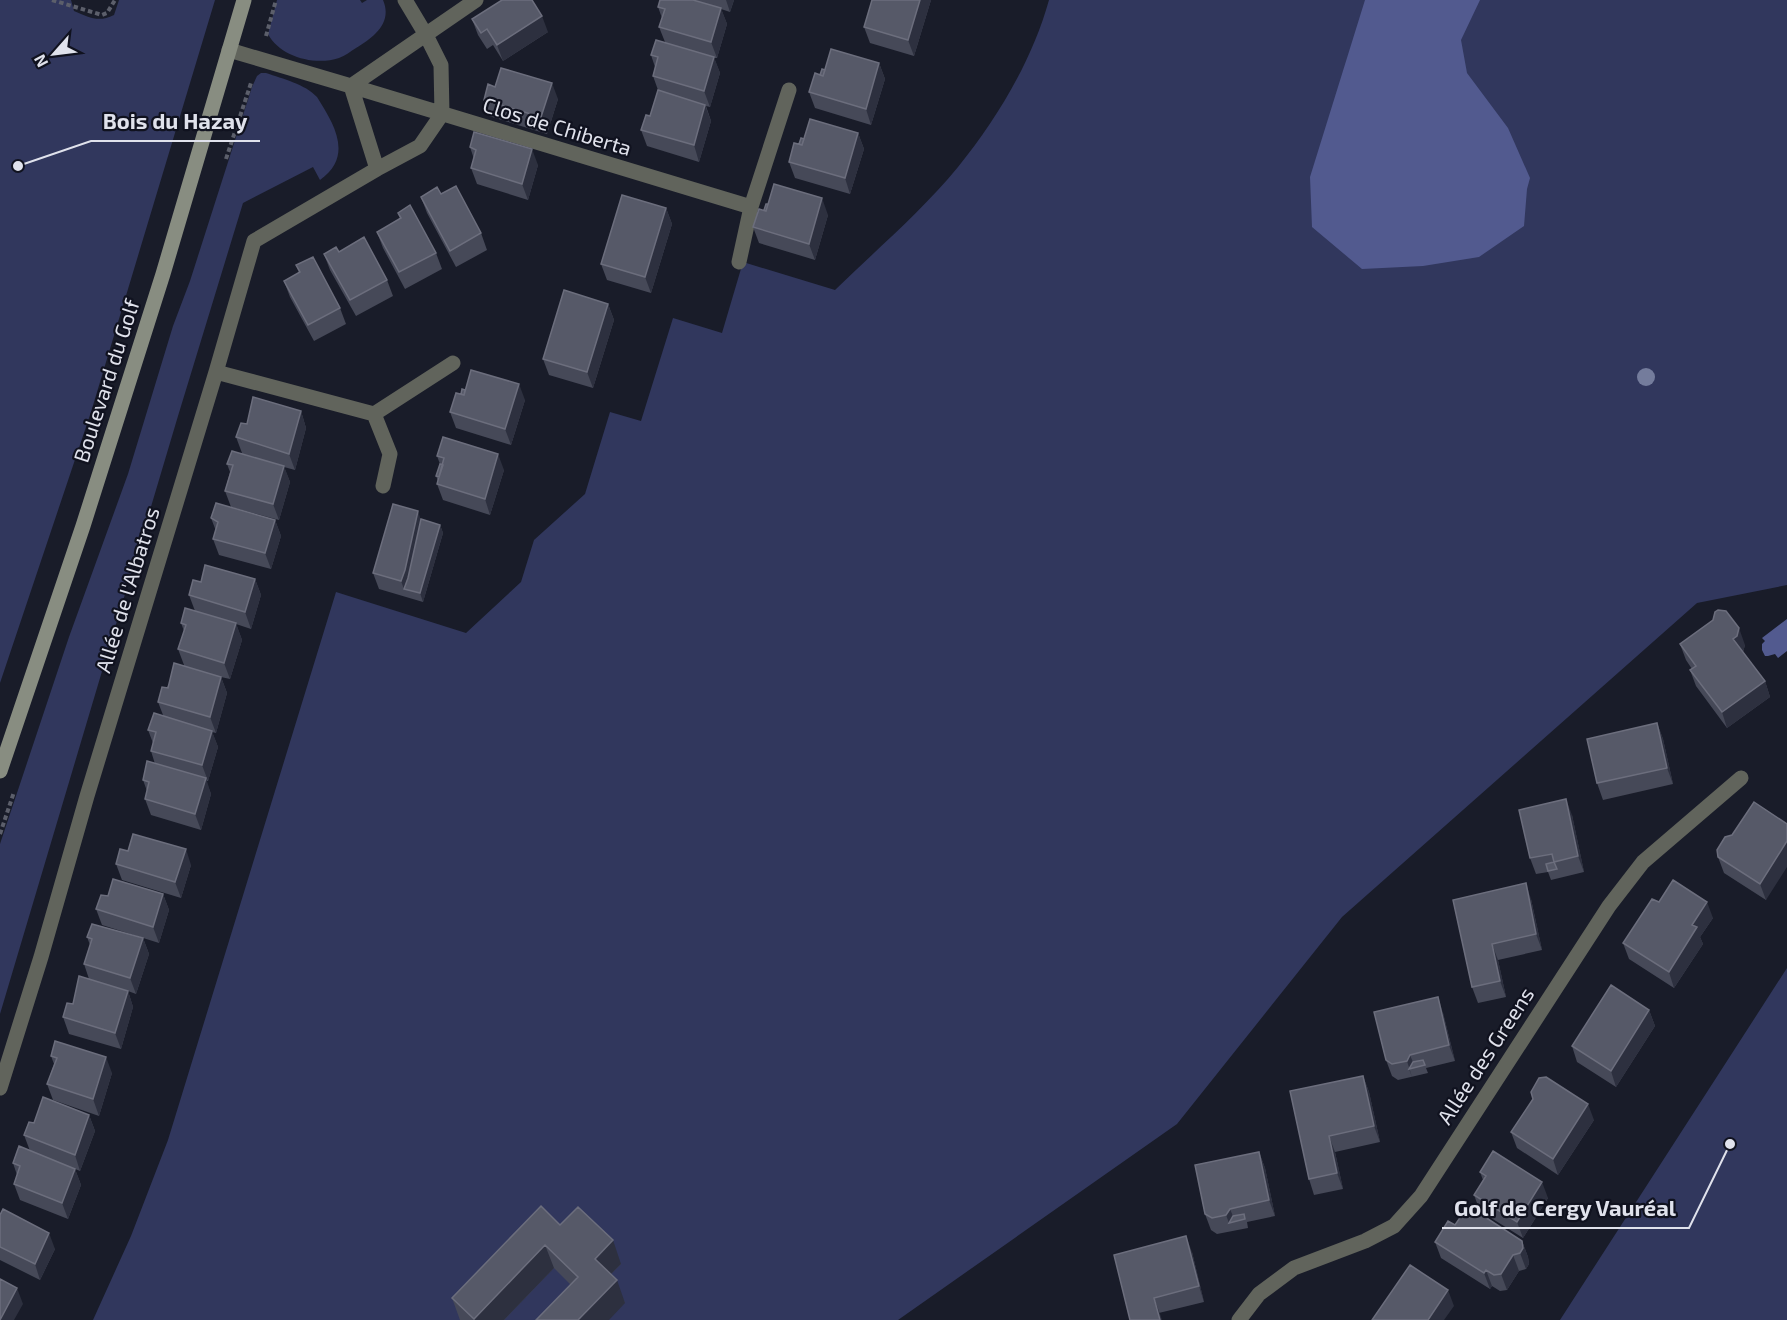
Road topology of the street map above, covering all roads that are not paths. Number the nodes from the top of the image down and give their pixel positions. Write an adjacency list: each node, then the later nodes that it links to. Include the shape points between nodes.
1 (244, 0): 5 (main road, Boulevard du Golf)
2 (405, 0): 4 (street)
3 (476, 0): 4 (street)
4 (426, 35): 6 (street); 8 (street, via 441,65)
5 (229, 50): 6 (street); 16 (main road, Boulevard du Golf, via 83,526)
6 (351, 86): 8 (street, Clos de Chiberta); 9 (street)
7 (789, 90): 10 (street)
8 (442, 114): 9 (street, Allée de l'Albatros, via 420,146); 10 (street, Clos de Chiberta)
9 (377, 169): 13 (street, Allée de l'Albatros, via 254,241)
10 (751, 207): 11 (street)
11 (739, 262)
12 (453, 363): 14 (street)
13 (216, 372): 14 (street); 18 (street, Allée de l'Albatros)
14 (374, 414): 15 (street, via 390,453)
15 (383, 486)
16 (0, 771)
17 (1741, 778): 19 (street, Allée des Greens, via 1643,862 1629,879 1421,1196 1394,1226 1294,1269 1259,1294)
18 (0, 1088)
19 (1239, 1320)

